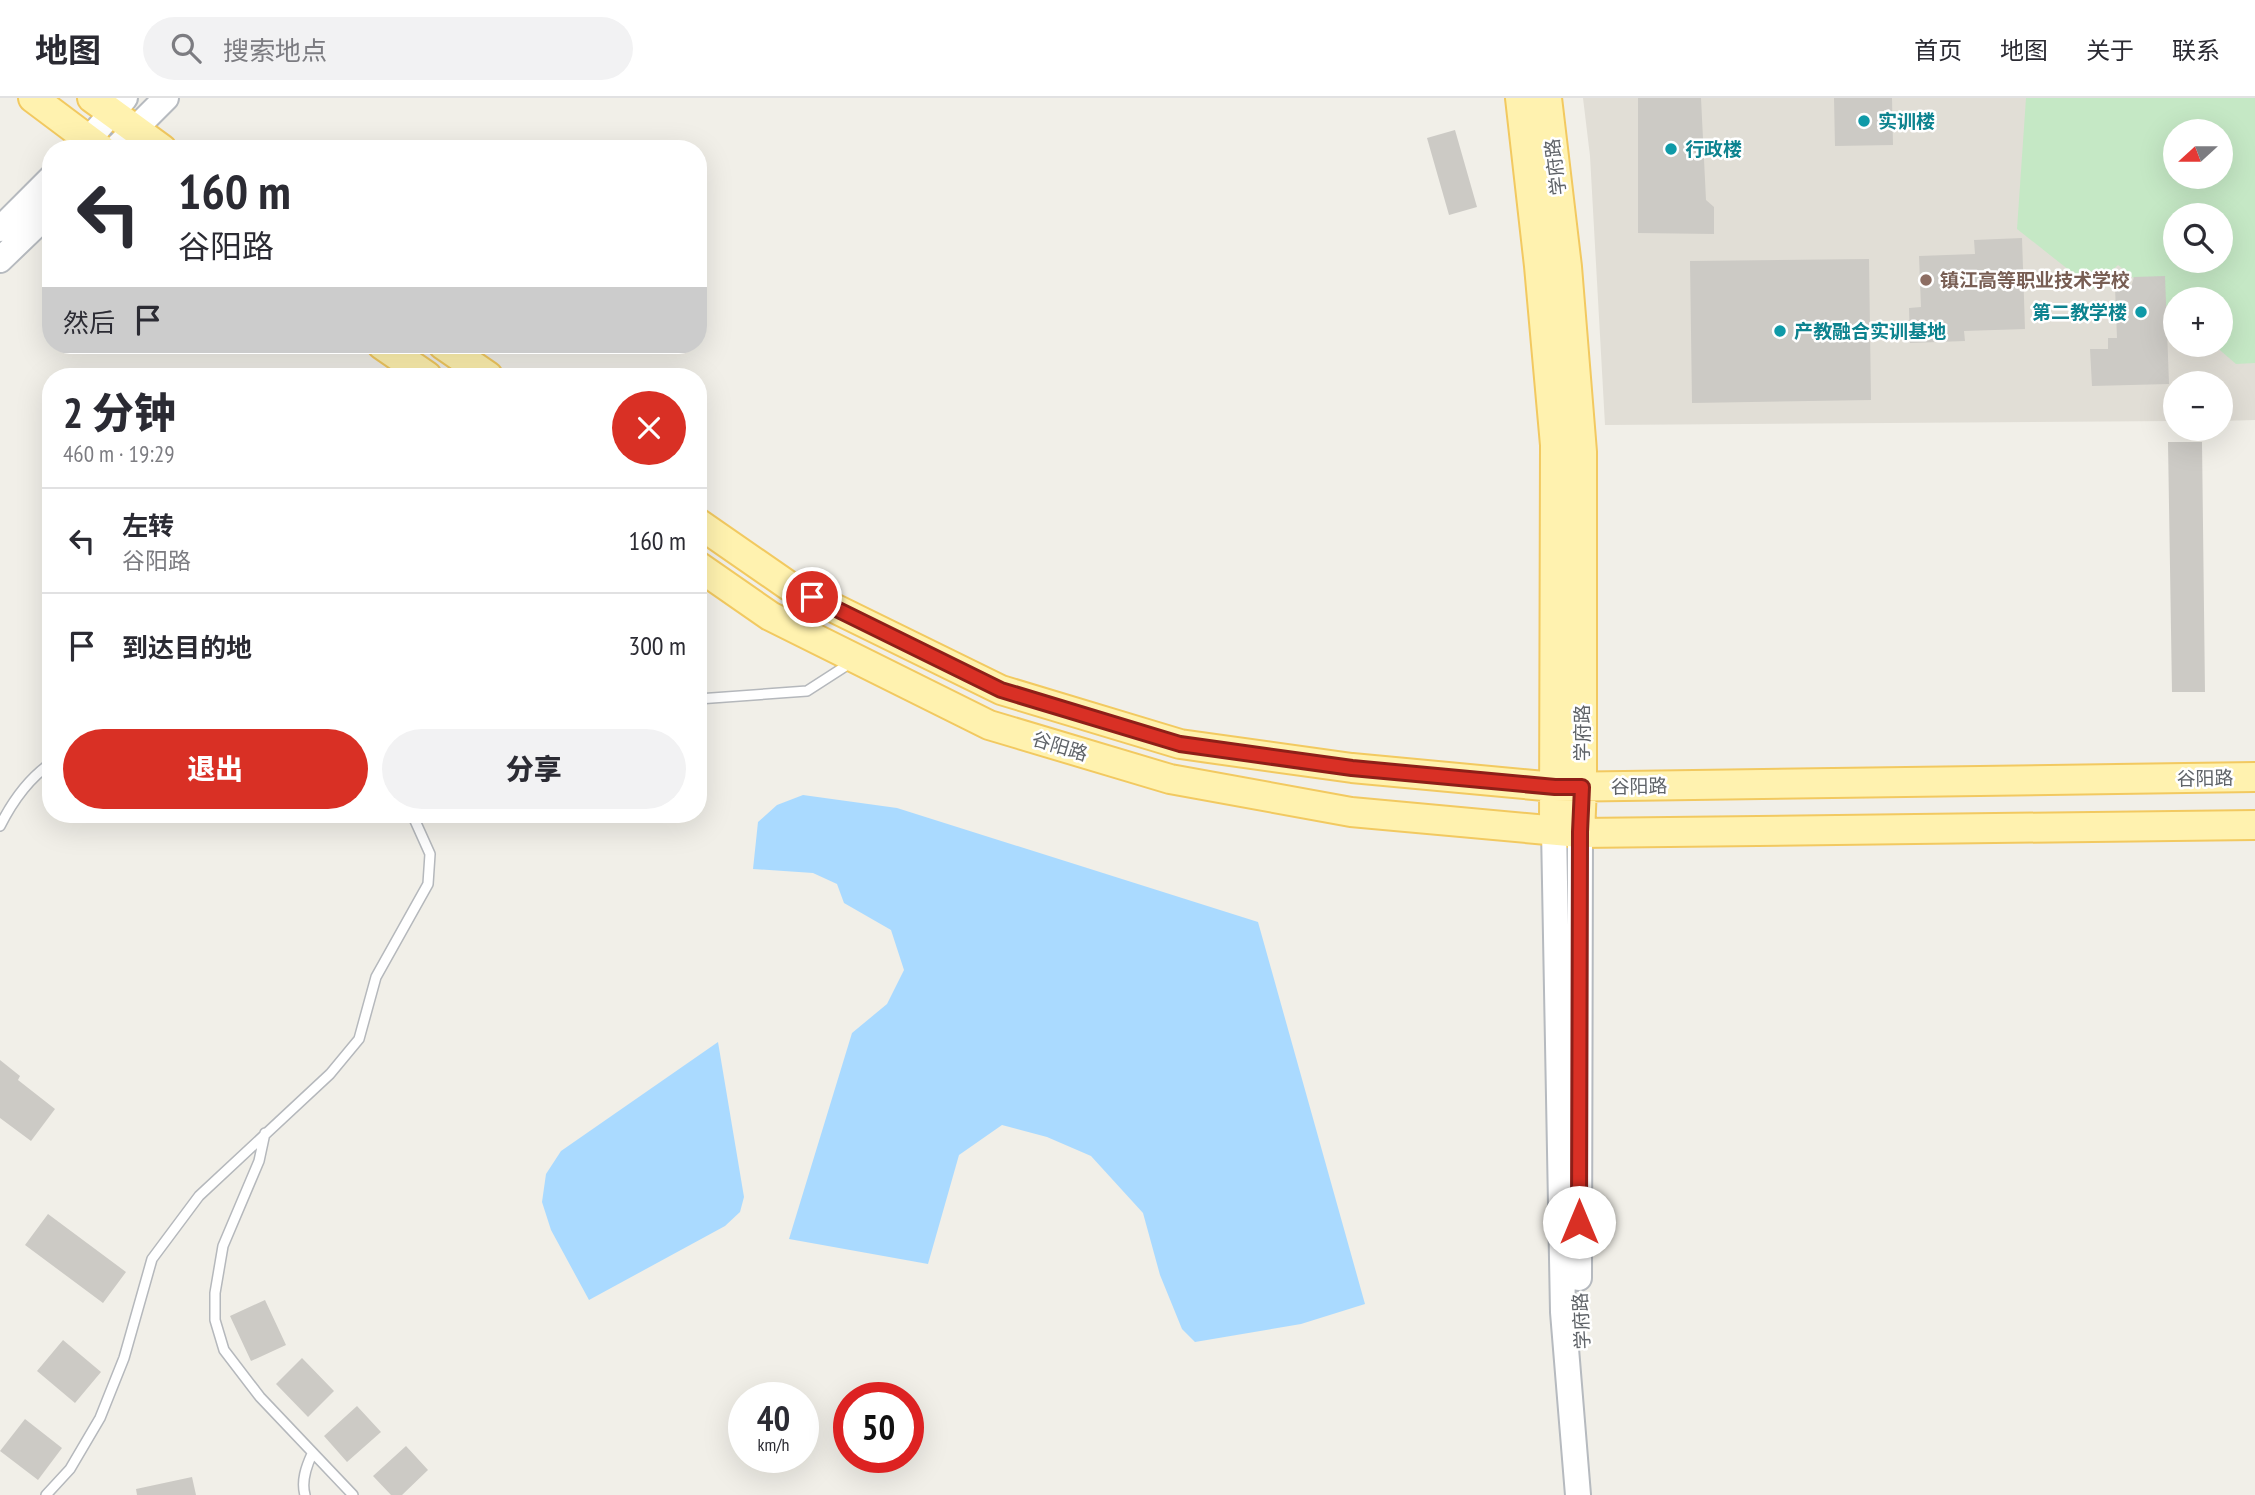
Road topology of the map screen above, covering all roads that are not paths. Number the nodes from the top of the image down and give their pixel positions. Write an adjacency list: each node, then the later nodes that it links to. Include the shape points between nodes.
1 (33, 98): 6 (main road)
2 (166, 98): 8 (main road)
3 (1520, 98): 23 (main road, 学府路, via 1555,444)
4 (1547, 98): 24 (main road, 学府路, via 1582,452)
5 (109, 103): 7 (main road)
6 (99, 140)
7 (104, 140)
8 (108, 140)
9 (42, 187): 11 (main road)
10 (42, 220): 12 (main road)
11 (0, 229)
12 (0, 260)
13 (395, 354): 15 (main road)
14 (456, 354): 16 (main road)
15 (415, 368)
16 (476, 368)
17 (707, 529): 23 (main road, 谷阳路, via 789,586 1001,690 1180,744 1352,768)
18 (707, 572): 19 (main road, 谷阳路, via 770,616)
19 (857, 659): 20 (lane, via 807,691); 28 (main road, 谷阳路, via 989,725 1170,779 1350,812)
20 (707, 698)
21 (42, 769): 27 (lane, via 12,802)
22 (2255, 777): 24 (main road, 谷阳路)
23 (1555, 787): 24 (main road, 谷阳路); 28 (main road, 学府路)
24 (1582, 787): 28 (main road, 学府路)
25 (416, 823): 29 (lane, via 430,854 428,884 376,977 359,1039 330,1074)
26 (2255, 825): 28 (main road, 谷阳路)
27 (0, 826)
28 (1567, 831): 34 (main road, 学府路, via 1563,1312); 35 (main road, 学府路, via 1578,1305)
29 (265, 1133): 30 (lane, via 259,1161 223,1247 215,1320 224,1350); 31 (lane, via 199,1196 152,1259 124,1358 100,1418 70,1469)
30 (313, 1454): 32 (lane, via 307,1466); 33 (lane)
31 (46, 1495)
32 (305, 1495)
33 (353, 1495)
34 (1578, 1495)
35 (1595, 1495)

